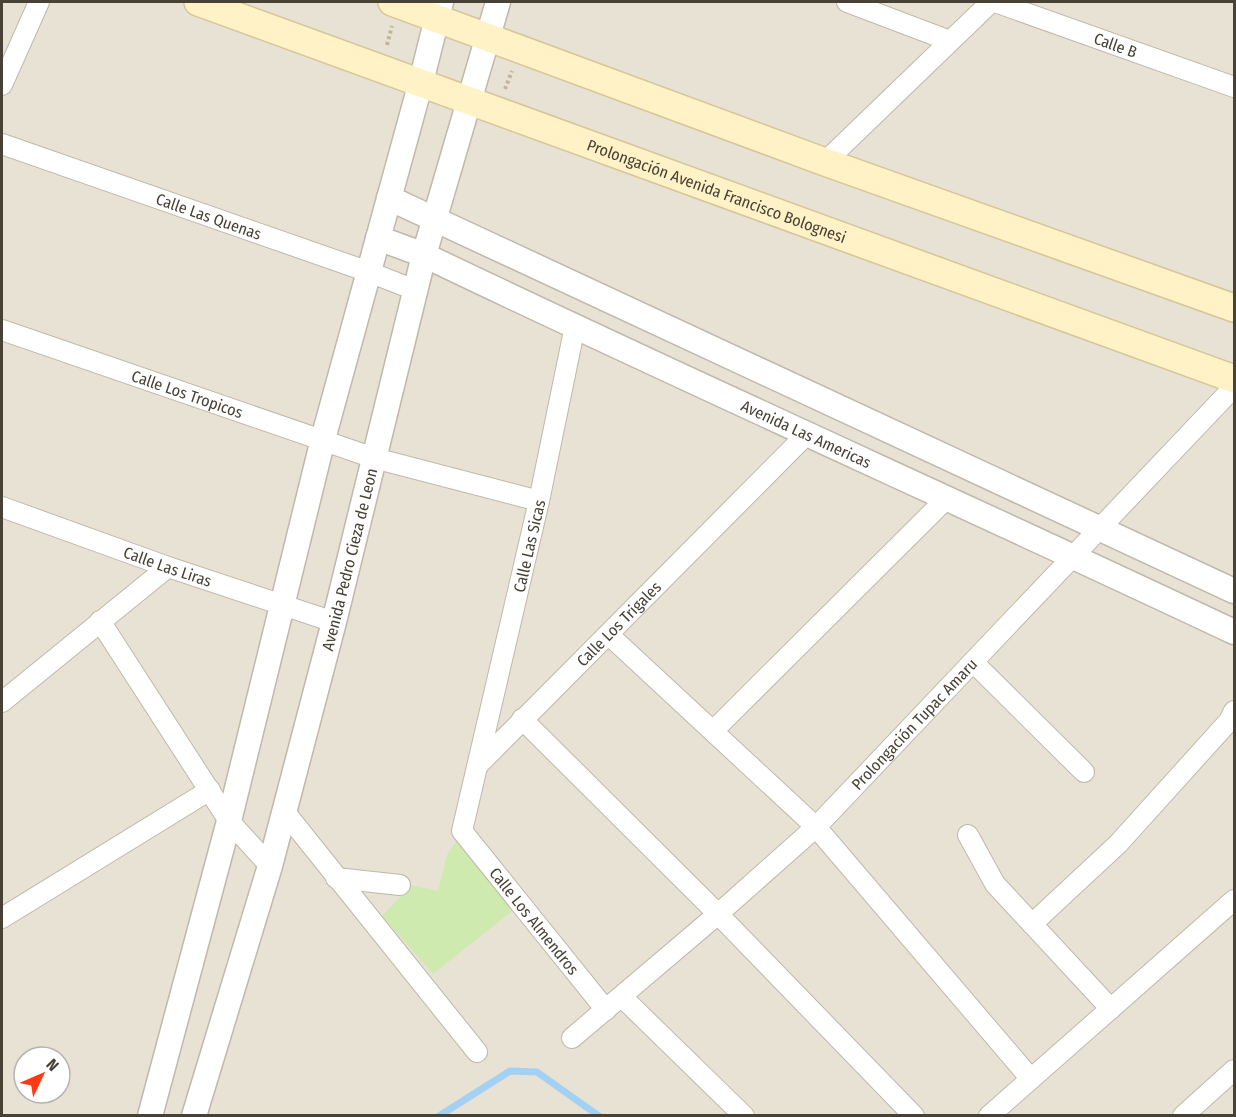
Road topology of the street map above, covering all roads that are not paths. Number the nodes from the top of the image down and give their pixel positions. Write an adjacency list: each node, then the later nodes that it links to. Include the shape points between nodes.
1 (39, 2): 11 (street)
2 (198, 2): 10 (main road, Prolongación Avenida Francisco Bolognesi)
3 (498, 2): 8 (street, Avenida Pedro Cieza de Leon)
4 (847, 2): 9 (street)
5 (993, 2): 9 (street); 12 (street, Calle B)
6 (440, 10): 7 (main road); 8 (main road); 10 (street)
7 (393, 11)
8 (489, 36): 13 (street, Avenida Pedro Cieza de Leon); 15 (main road)
9 (950, 41): 15 (street)
10 (421, 82): 13 (main road, Prolongación Avenida Francisco Bolognesi); 16 (street)
11 (2, 85)
12 (1234, 87)
13 (469, 100): 17 (street, Avenida Pedro Cieza de Leon); 25 (main road, Prolongación Avenida Francisco Bolognesi)
14 (2, 144): 20 (street, Calle Las Quenas)
15 (825, 162): 22 (main road)
16 (389, 198): 17 (street); 18 (street)
17 (434, 218): 19 (street, Avenida Pedro Cieza de Leon); 33 (street)
18 (378, 238): 19 (street, Avenida Las Americas); 20 (street)
19 (424, 255): 21 (street, Avenida Pedro Cieza de Leon); 23 (street, Avenida Las Americas)
20 (369, 272): 21 (street, Calle Las Quenas); 28 (street)
21 (415, 290): 29 (street, Avenida Pedro Cieza de Leon)
22 (1234, 308)
23 (575, 326): 27 (street, Avenida Las Americas); 31 (street, Calle Las Sicas)
24 (2, 330): 28 (street, Calle Los Tropicos)
25 (1234, 379)
26 (1234, 387): 33 (street, Prolongación Tupac Amaru)
27 (807, 434): 30 (street, Avenida Las Americas); 41 (street, Calle Los Trigales)
28 (323, 439): 29 (street, Calle Los Tropicos); 37 (street)
29 (374, 458): 31 (street, Calle Los Tropicos); 39 (street, Avenida Pedro Cieza de Leon)
30 (946, 499): 34 (street, Avenida Las Americas); 46 (street)
31 (539, 501): 47 (street, Calle Las Sicas)
32 (2, 507): 35 (street, Calle Las Liras)
33 (1100, 528): 34 (street, Prolongación Tupac Amaru); 36 (street)
34 (1074, 556): 40 (street, Avenida Las Americas); 42 (street, Prolongación Tupac Amaru)
35 (168, 567): 37 (street, Calle Las Liras); 38 (street)
36 (1234, 591)
37 (283, 605): 39 (street, Calle Las Liras); 51 (street)
38 (100, 621): 43 (street); 49 (street)
39 (334, 622): 50 (street, Avenida Pedro Cieza de Leon)
40 (1234, 632)
41 (609, 635): 45 (street, Calle Los Trigales); 46 (street)
42 (973, 662): 48 (street); 52 (street, Prolongación Tupac Amaru)
43 (2, 702)
44 (1234, 711): 60 (street, via 1118,844)
45 (522, 719): 47 (street, Calle Los Trigales); 58 (street)
46 (713, 732): 52 (street)
47 (478, 765): 63 (street, Calle Los Almendros, via 462,831)
48 (1084, 771)
49 (210, 790): 51 (street); 59 (street)
50 (284, 811): 54 (street, Avenida Pedro Cieza de Leon); 55 (street)
51 (229, 821): 54 (street); 68 (street)
52 (816, 827): 58 (street, Prolongación Tupac Amaru); 67 (street)
53 (968, 835): 60 (street, via 995,884)
54 (270, 866): 69 (street, Avenida Pedro Cieza de Leon)
55 (336, 878): 56 (street); 65 (street)
56 (400, 885)
57 (1234, 900): 62 (street)
58 (718, 914): 61 (street, Prolongación Tupac Amaru); 71 (street)
59 (2, 918)
60 (1032, 924): 62 (street)
61 (622, 997): 63 (street, Prolongación Tupac Amaru); 70 (street)
62 (1111, 1009): 67 (street)
63 (606, 1010): 64 (street, Prolongación Tupac Amaru)
64 (572, 1038)
65 (477, 1052)
66 (1234, 1070): 73 (street)
67 (1030, 1079): 72 (street)
68 (150, 1116)
69 (194, 1116)
70 (744, 1116)
71 (914, 1116)
72 (989, 1116)
73 (1183, 1116)

